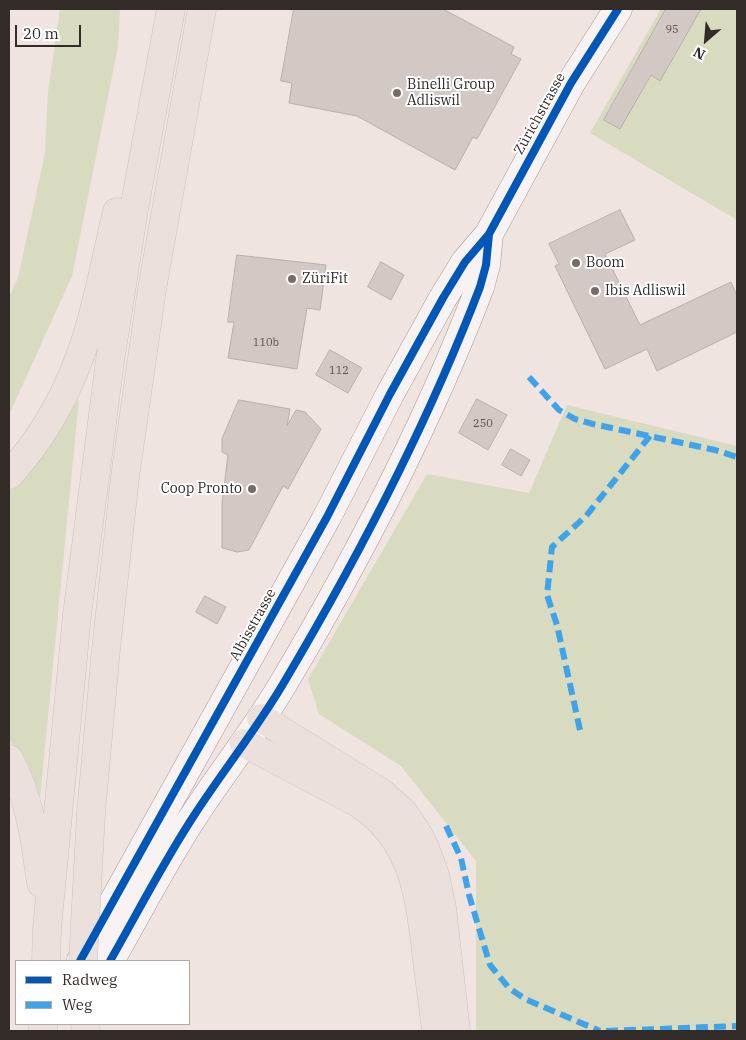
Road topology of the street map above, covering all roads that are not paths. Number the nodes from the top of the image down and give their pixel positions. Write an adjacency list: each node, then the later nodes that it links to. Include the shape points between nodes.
1 (171, 9): 4 (highway)
2 (202, 9): 14 (highway, bridge, via 152,289 126,468 91,813)
3 (618, 9): 5 (main road, Zürichstrasse, via 571,83)
4 (151, 114): 7 (highway, via 118,210 77,362 42,432); 12 (highway, via 110,361 77,615)
5 (489, 234): 6 (main road, Zürichstrasse); 9 (main road, Zürichstrasse, via 486,265 471,312 395,480 286,680)
6 (443, 298): 8 (main road, Albisstrasse)
7 (9, 475)
8 (222, 706): 9 (main road); 10 (main road); 15 (main road, Albisstrasse)
9 (261, 718): 10 (main road); 18 (highway, via 382,793 404,813 418,834 435,875 440,899)
10 (244, 743): 16 (main road, via 179,840); 17 (highway, via 358,803 374,815 396,840 408,862 418,895)
11 (9, 759): 12 (highway, via 32,820)
12 (47, 893): 13 (highway)
13 (46, 960)
14 (82, 960)
15 (83, 960)
16 (111, 960)
17 (436, 1031)
18 (456, 1031)

